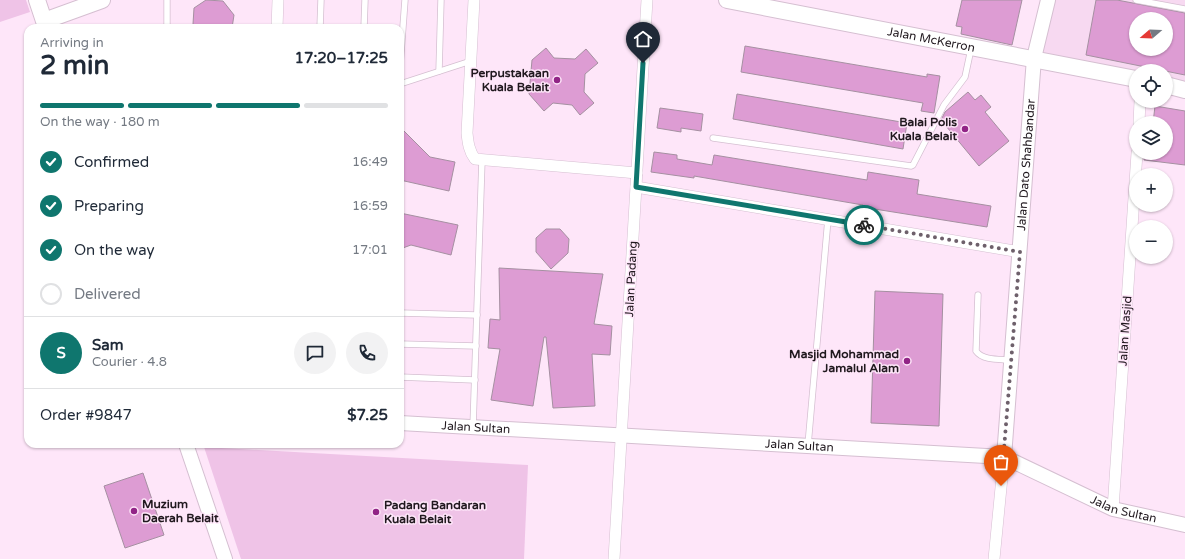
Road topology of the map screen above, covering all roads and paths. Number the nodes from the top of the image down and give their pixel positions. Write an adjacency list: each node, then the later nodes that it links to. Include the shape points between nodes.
1 (37, 0): 15 (main road)
2 (102, 0): 15 (main road)
3 (167, 0): 16 (lane)
4 (278, 0): 17 (street)
5 (321, 0): 18 (lane)
6 (365, 0): 19 (lane)
7 (405, 0): 20 (lane)
8 (441, 0): 24 (lane)
9 (474, 0): 23 (street)
10 (647, 0): 32 (street, Jalan Padang)
11 (727, 0): 21 (main road, Jalan McKerron)
12 (1048, 0): 22 (street, Jalan Dato Shahbandar)
13 (1136, 0): 14 (lane)
14 (1185, 9)
15 (45, 24)
16 (167, 24)
17 (277, 24)
18 (320, 24)
19 (364, 24)
20 (403, 24)
21 (972, 47): 22 (main road, Jalan McKerron); 29 (lane, via 965,77 944,105 912,166)
22 (1034, 58): 25 (main road, Jalan McKerron); 35 (street, Jalan Dato Shahbandar)
23 (471, 61): 24 (lane); 30 (street, via 468,146 475,158)
24 (439, 71): 26 (lane)
25 (1129, 78)
26 (404, 83)
27 (1173, 87): 28 (main road)
28 (1185, 90)
29 (713, 138)
30 (482, 160): 32 (street); 38 (lane)
31 (1137, 160): 50 (street, Jalan Masjid)
32 (637, 173): 33 (street, Jalan Padang)
33 (636, 187): 34 (street); 46 (street, Jalan Padang)
34 (828, 219): 35 (street); 47 (lane)
35 (1020, 252): 41 (street, Jalan Dato Shahbandar)
36 (978, 295): 41 (lane, via 976,351 983,357)
37 (404, 313): 38 (lane)
38 (477, 315): 40 (lane)
39 (404, 344): 40 (lane)
40 (476, 346): 43 (lane)
41 (1012, 360): 49 (street, Jalan Dato Shahbandar)
42 (404, 377): 43 (lane)
43 (475, 380): 45 (lane)
44 (404, 423): 45 (street, Jalan Sultan)
45 (473, 427): 46 (street, Jalan Sultan)
46 (622, 435): 47 (street, Jalan Sultan); 53 (street, Jalan Padang)
47 (808, 446): 49 (street, Jalan Sultan)
48 (187, 448): 52 (street)
49 (1004, 457): 50 (street, Jalan Sultan); 54 (street, Jalan Dato Shahbandar)
50 (1113, 509): 51 (street, Jalan Sultan)
51 (1185, 524)
52 (225, 559)
53 (614, 559)
54 (994, 559)

